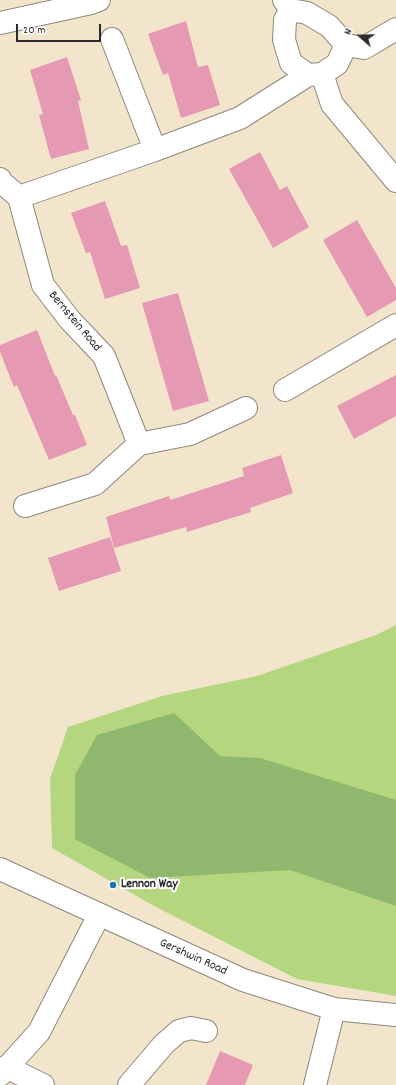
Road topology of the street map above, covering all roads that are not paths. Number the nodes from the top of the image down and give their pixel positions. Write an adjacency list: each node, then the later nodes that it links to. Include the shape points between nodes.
1 (93, 1): 3 (street)
2 (288, 5): 6 (street, via 329,26); 7 (street, via 284,40 292,62)
3 (0, 23)
4 (396, 29): 6 (street, via 364,48)
5 (112, 39): 8 (street)
6 (346, 45): 7 (street, via 337,64)
7 (315, 75): 8 (street, via 240,118); 10 (street, via 332,104)
8 (155, 150): 11 (street)
9 (0, 179): 11 (street)
10 (396, 181)
11 (19, 197): 15 (street, Bernstein Road, via 43,285 70,320 104,356)
12 (396, 326): 13 (street)
13 (285, 390)
14 (246, 408): 15 (street, via 190,434)
15 (139, 444): 16 (street, via 95,484)
16 (25, 506)
17 (0, 869): 18 (street, Gershwin Road)
18 (98, 915): 19 (street, Gershwin Road, via 243,980); 22 (street, via 39,1032)
19 (334, 1009): 20 (street, Gershwin Road); 25 (street)
20 (396, 1015)
21 (206, 1031): 24 (street, via 191,1028 179,1031 164,1044)
22 (3, 1071): 23 (street)
23 (43, 1085)
24 (129, 1085)
25 (314, 1085)

